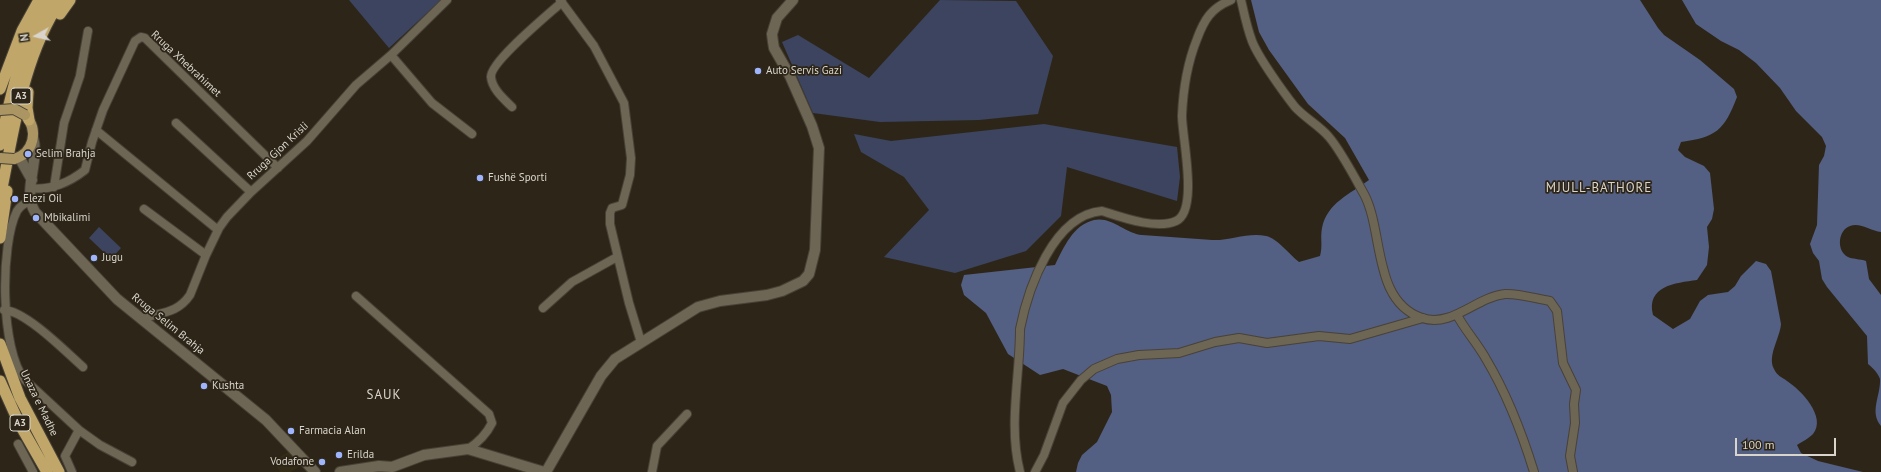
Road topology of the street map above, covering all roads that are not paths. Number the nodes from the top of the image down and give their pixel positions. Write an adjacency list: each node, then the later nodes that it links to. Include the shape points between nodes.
1 (39, 0): 12 (highway, via 22,31)
2 (49, 0): 20 (highway, A3, via 28,39 20,61)
3 (61, 0): 27 (highway, A3, via 38,42 26,76)
4 (70, 0): 15 (highway, via 55,21 38,59 28,97)
5 (447, 0): 11 (street, Rruga Gjon Krisli)
6 (793, 0): 40 (street, via 777,18 772,34 774,48 790,76 817,142 819,160 815,250 809,274 803,281 782,291 698,307)
7 (1231, 0): 59 (street, via 1209,13 1190,55 1182,116 1188,186 1183,215 1178,221 1170,223 1142,223 1102,211 1095,212 1070,226 1059,236 1036,277 1020,329 1015,449)
8 (1241, 0): 38 (street, via 1251,41 1257,51 1296,107 1329,137 1365,195 1388,284 1399,302 1410,312)
9 (561, 1): 13 (street, via 505,53 493,70 493,84); 33 (street, via 594,46 624,104 631,158 630,174 622,205 612,208 610,213)
10 (88, 31): 25 (street, via 80,76 64,123)
11 (391, 55): 18 (street, via 432,103); 23 (street, Rruga Gjon Krisli, via 356,85 307,141)
12 (0, 88)
13 (512, 107)
14 (0, 110): 15 (main road, bridge, via 14,109)
15 (27, 117): 19 (main road)
16 (176, 123): 26 (street)
17 (96, 130): 23 (street, Rruga Xhebrahimet, via 135,41 141,37 145,38); 25 (street, Rruga Xhebrahimet, via 86,170 63,184); 30 (street)
18 (472, 134)
19 (33, 137): 22 (main road, via 29,149); 24 (street, Rruga Selim Brahja, via 35,153)
20 (0, 145)
21 (0, 158): 22 (main road, bridge)
22 (17, 158): 24 (street, Rruga Selim Brahja); 31 (highway, via 7,189)
23 (278, 168): 26 (street, Rruga Gjon Krisli)
24 (31, 184): 25 (street, Rruga Xhebrahimet, via 41,189); 28 (street, Rruga Selim Brahja)
25 (54, 186)
26 (250, 192): 30 (street, Rruga Gjon Krisli)
27 (0, 198)
28 (31, 201): 36 (street, via 17,211 10,230 4,277); 39 (street, Rruga Selim Brahja, via 39,216 117,299)
29 (144, 209): 32 (street)
30 (218, 230): 32 (street, Rruga Gjon Krisli)
31 (0, 238)
32 (206, 255): 39 (street, Rruga Gjon Krisli, via 185,303 177,309)
33 (617, 256): 35 (street, via 572,282); 40 (street)
34 (356, 296): 47 (street, via 489,414 492,422 482,440)
35 (543, 308)
36 (4, 310): 42 (street, via 16,312 40,329); 45 (street, via 19,372)
37 (1456, 315): 38 (street); 61 (street, via 1486,358 1502,390 1524,437); 62 (street, via 1472,305 1505,294 1552,303 1557,311 1560,326 1563,363 1576,390 1575,429 1570,456)
38 (1423, 318): 60 (street, via 1350,339 1319,336 1267,343 1239,338 1179,353 1117,359 1094,369 1081,380 1063,403)
39 (141, 319): 54 (street, Rruga Selim Brahja, via 266,420)
40 (641, 342): 57 (street, via 606,368)
41 (0, 344): 52 (highway, Unaza e Madhe / A3, via 20,398)
42 (83, 367)
43 (1, 383): 51 (highway, A3, via 19,423)
44 (687, 414): 58 (street, via 657,446)
45 (80, 430): 48 (street, via 100,445); 53 (street, via 65,456)
46 (18, 444): 50 (street)
47 (468, 449): 49 (street, via 424,456); 57 (street)
48 (132, 462)
49 (392, 467): 55 (street); 56 (street)
50 (34, 472)
51 (47, 472)
52 (60, 472)
53 (72, 472)
54 (315, 472)
55 (340, 472)
56 (402, 472)
57 (545, 472)
58 (652, 472)
59 (1020, 472)
60 (1036, 472)
61 (1534, 472)
62 (1573, 472)

